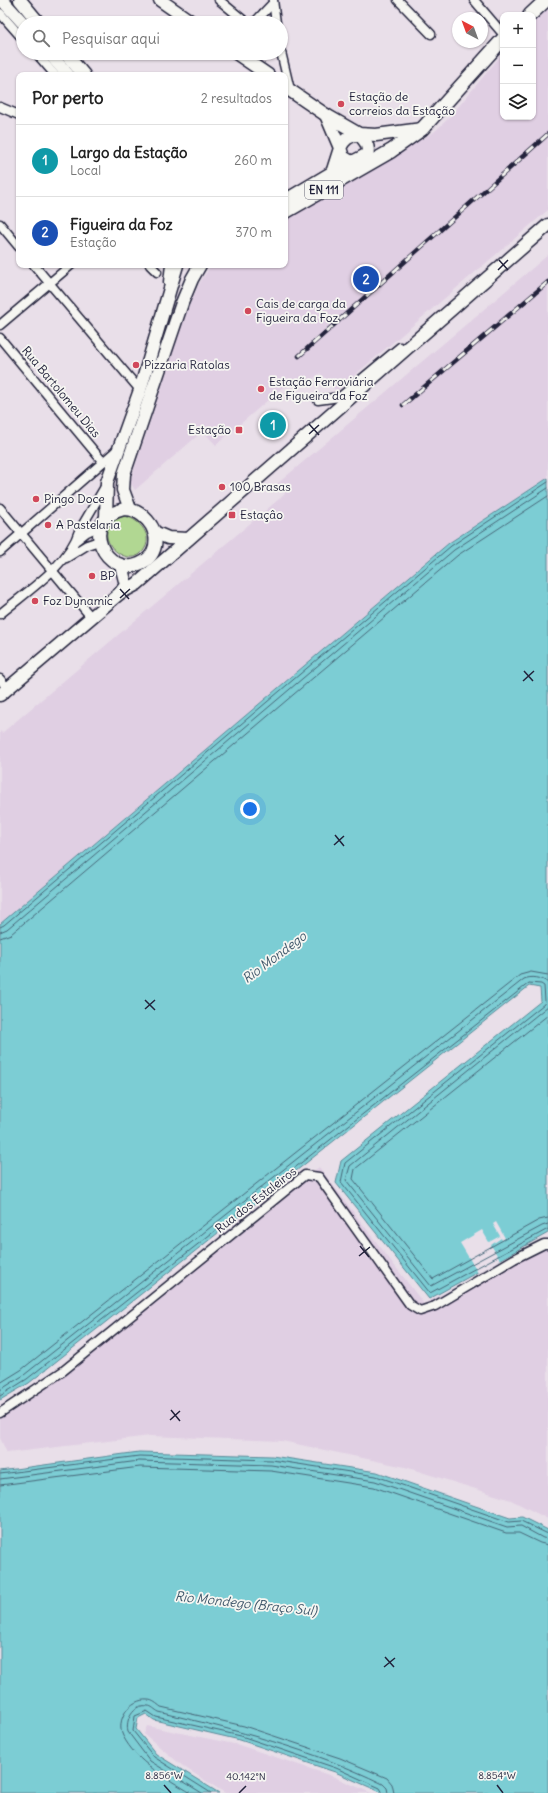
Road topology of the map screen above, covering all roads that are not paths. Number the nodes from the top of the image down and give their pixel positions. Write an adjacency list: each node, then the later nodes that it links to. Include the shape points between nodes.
1 (2, 0): 11 (main road)
2 (20, 0): 12 (main road)
3 (160, 0): 13 (main road)
4 (219, 0): 14 (street)
5 (398, 0): 19 (street)
6 (474, 0): 17 (street)
7 (546, 0): 9 (main road)
8 (273, 1): 15 (street); 16 (street)
9 (533, 12)
10 (0, 13): 18 (street)
11 (17, 16)
12 (33, 16)
13 (183, 16)
14 (238, 16)
15 (260, 16)
16 (275, 16)
17 (500, 30)
18 (16, 31)
19 (431, 34)
20 (500, 42): 35 (main road, EN 111)
21 (42, 60): 26 (street)
22 (55, 60): 27 (main road)
23 (71, 60): 28 (main road)
24 (246, 60): 29 (main road)
25 (282, 60): 30 (street)
26 (52, 72)
27 (65, 72)
28 (81, 72)
29 (264, 72)
30 (284, 72)
31 (288, 89): 34 (main road)
32 (0, 107): 33 (street)
33 (16, 114)
34 (326, 115): 36 (main road); 37 (main road)
35 (422, 128): 36 (main road, via 376,135); 38 (main road, EN 111, via 391,151)
36 (359, 134): 37 (main road, via 343,141); 38 (main road, via 367,144 368,152)
37 (340, 148): 38 (main road, via 343,157); 39 (main road)
38 (361, 162): 39 (main road, EN 111); 41 (main road, EN 111)
39 (332, 173): 40 (main road, EN 111)
40 (288, 199)
41 (288, 210)
42 (0, 224): 45 (street)
43 (548, 226): 55 (main road)
44 (548, 233): 55 (main road)
45 (16, 243)
46 (37, 268): 53 (street)
47 (67, 268): 53 (street)
48 (153, 268): 52 (street)
49 (170, 268): 54 (street)
50 (176, 268): 54 (main road)
51 (198, 268): 64 (main road, via 182,303 124,474 123,490)
52 (157, 272)
53 (50, 284): 56 (street); 58 (street)
54 (168, 299): 58 (main road)
55 (445, 316): 59 (street, via 425,326 340,397); 68 (main road)
56 (0, 326)
57 (0, 338): 61 (street, Rua Bartolomeu Dias)
58 (140, 390): 60 (main road)
59 (318, 400)
60 (120, 447): 61 (street); 62 (main road)
61 (103, 462): 67 (street)
62 (107, 482): 65 (main road); 69 (street)
63 (0, 508): 67 (street)
64 (130, 509): 65 (main road, via 117,511); 66 (main road, via 145,518)
65 (103, 522): 69 (street); 70 (main road)
66 (154, 532): 68 (main road, via 168,538); 72 (main road, via 155,547)
67 (22, 533): 71 (street); 75 (street)
68 (188, 539): 72 (main road); 76 (main road, via 137,584)
69 (77, 540): 73 (street)
70 (99, 541): 73 (street, via 87,545); 74 (main road, via 109,557)
71 (0, 552)
72 (148, 558): 74 (main road, via 130,566); 76 (main road, via 133,582)
73 (62, 561): 75 (street)
74 (121, 565): 76 (main road, via 126,585)
75 (52, 570): 77 (street); 78 (street)
76 (120, 593): 78 (main road)
77 (0, 614)
78 (91, 617): 79 (main road)
79 (2, 687)
80 (548, 1244): 81 (street, Rua dos Estaleiros, via 514,1259 435,1306 420,1311 410,1305 319,1177 305,1175 63,1371)
81 (0, 1413)

